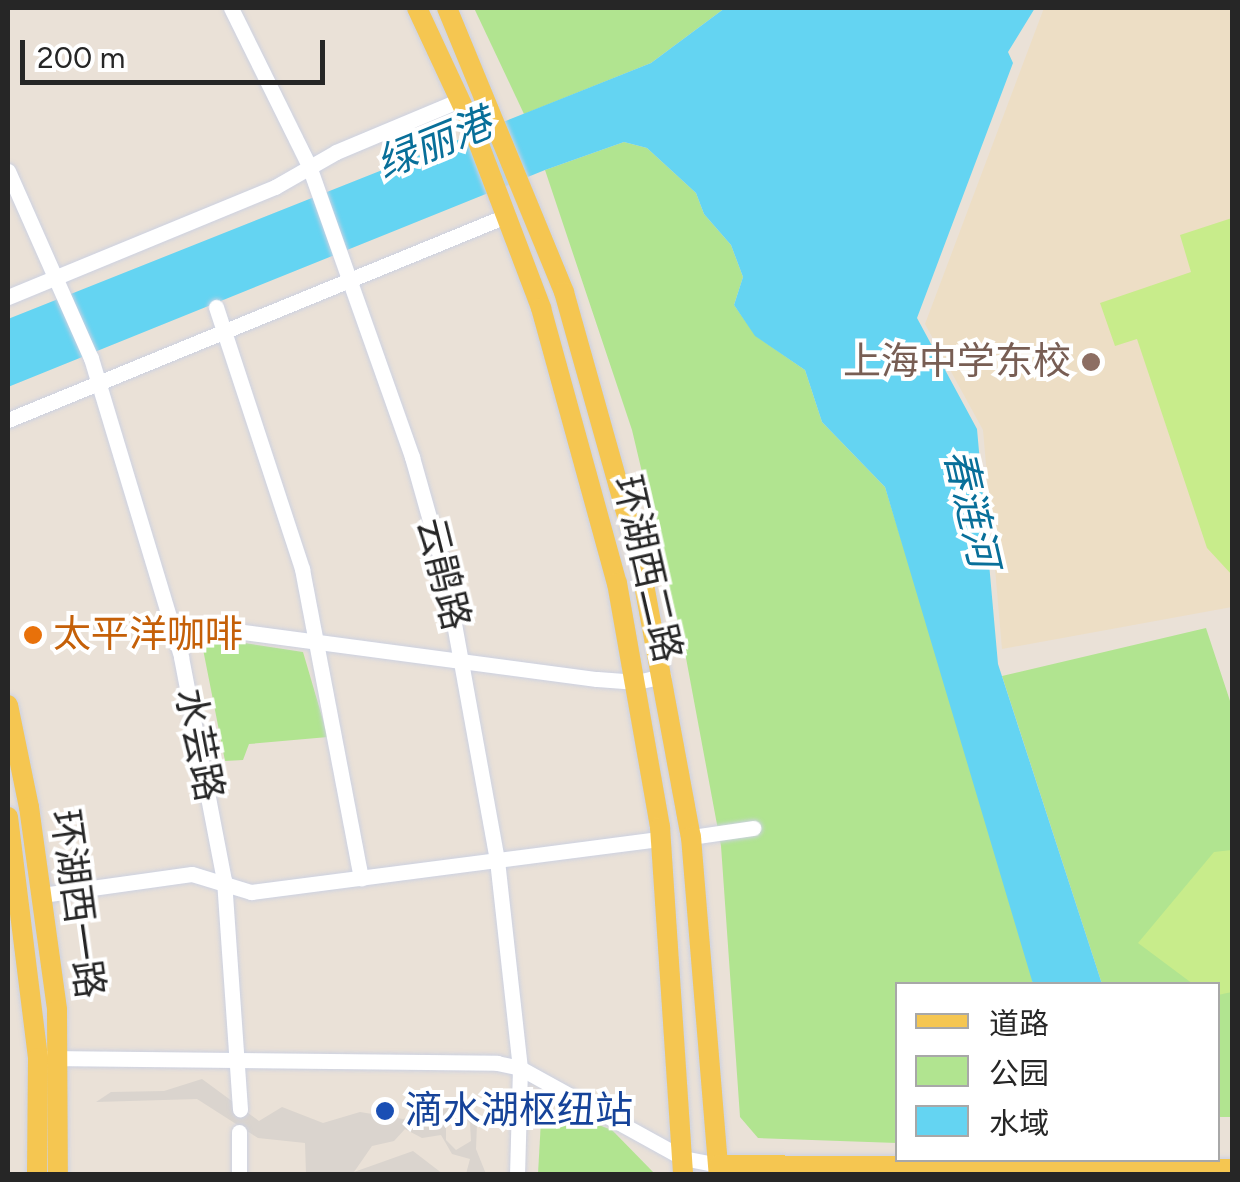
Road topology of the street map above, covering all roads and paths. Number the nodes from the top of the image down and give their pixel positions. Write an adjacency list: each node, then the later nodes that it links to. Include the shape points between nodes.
1 (231, 8): 5 (street, 云鹃路)
2 (417, 8): 4 (main road, 环湖西二路)
3 (447, 8): 18 (main road, 环湖西二路, via 522,181 597,396)
4 (460, 100): 5 (street); 7 (main road, 环湖西二路)
5 (309, 166): 8 (street, 云鹃路); 9 (street)
6 (8, 171): 9 (street, 水芸路)
7 (508, 215): 8 (street); 19 (main road, 环湖西二路, via 571,404)
8 (352, 281): 12 (street); 17 (street, 云鹃路, via 412,457)
9 (62, 283): 10 (street); 13 (street, 水芸路)
10 (8, 297)
11 (216, 307): 12 (street)
12 (226, 332): 13 (street); 16 (street, via 280,491)
13 (98, 383): 14 (street); 15 (street, 水芸路)
14 (8, 420)
15 (176, 634): 16 (street, via 206,627); 27 (street, 水芸路)
16 (318, 639): 17 (street); 26 (street)
17 (464, 664): 19 (street); 25 (street, 云鹃路)
18 (663, 676): 19 (street); 23 (main road, 环湖西二路)
19 (637, 682): 24 (main road, 环湖西二路)
20 (8, 705): 28 (main road, 环湖西一路)
21 (8, 818): 29 (main road, 环湖西一路)
22 (753, 828): 23 (street)
23 (690, 837): 37 (main road, 环湖西二路)
24 (661, 839): 25 (street); 35 (main road, 环湖西二路)
25 (497, 860): 26 (street); 31 (street, 云鹃路)
26 (361, 878): 27 (street, via 251,892)
27 (224, 880): 28 (street, via 192,874); 30 (street, 水芸路)
28 (42, 895): 29 (main road, 环湖西一路)
29 (48, 1058): 30 (street); 33 (main road, 环湖西一路)
30 (240, 1060): 31 (street); 32 (street, 水芸路)
31 (520, 1068): 35 (street); 41 (street, 云鹃路)
32 (240, 1108)
33 (48, 1129): 38 (main road, 环湖西一路); 39 (main road, 环湖西一路)
34 (239, 1132): 40 (street)
35 (683, 1166): 37 (street)
36 (1232, 1169): 37 (main road)
37 (719, 1170)
38 (37, 1174)
39 (58, 1174)
40 (239, 1174)
41 (517, 1174)

